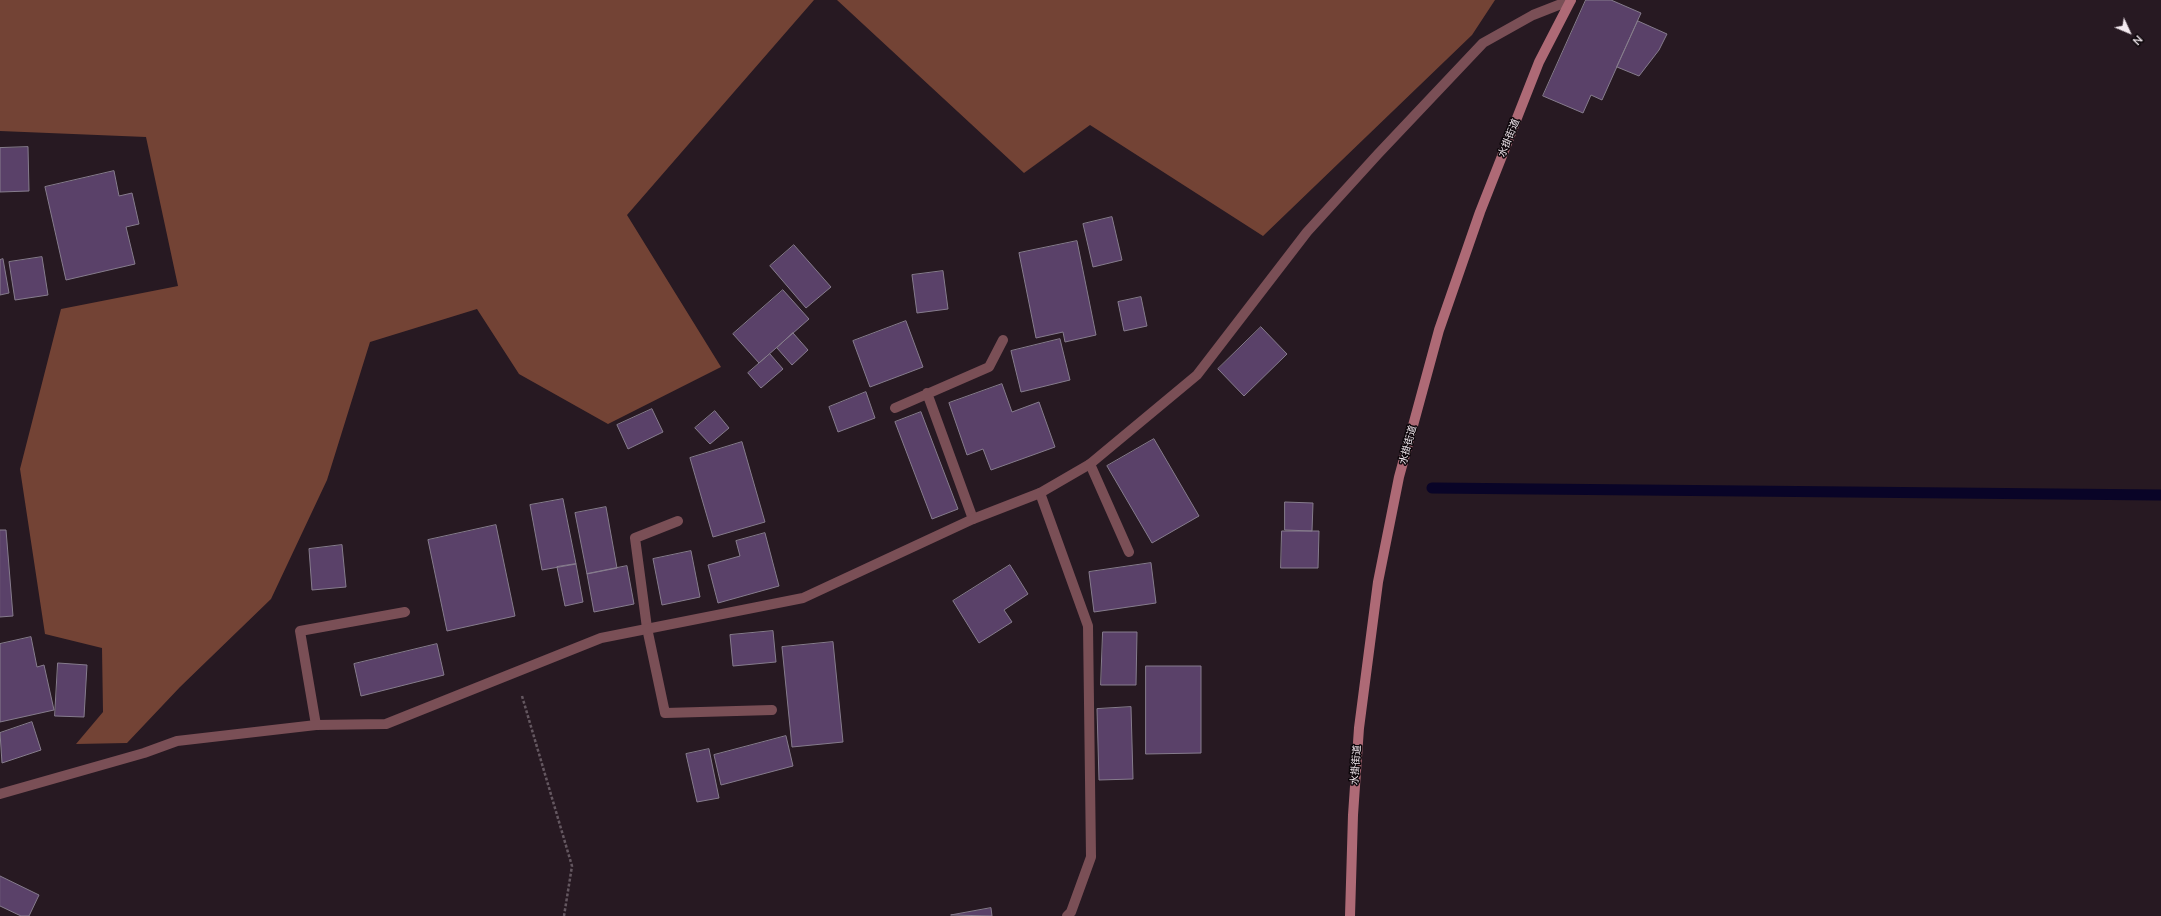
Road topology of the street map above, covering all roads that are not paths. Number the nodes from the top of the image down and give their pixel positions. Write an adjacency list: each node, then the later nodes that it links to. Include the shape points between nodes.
1 (1571, 0): 5 (street, via 1533,15 1484,43 1307,232 1197,375); 16 (main road, 水掛街道, via 1539,62 1480,212 1439,330 1399,477 1378,582 1359,728)
2 (1003, 340): 3 (street, via 989,368)
3 (927, 393): 4 (street); 7 (street)
4 (895, 408)
5 (1090, 464): 6 (street); 9 (street)
6 (1040, 493): 7 (street); 15 (street, via 1088,626 1091,857 1071,912)
7 (973, 519): 11 (street, via 803,598)
8 (678, 521): 11 (street, via 636,538)
9 (1129, 552)
10 (405, 612): 13 (street, via 300,631)
11 (648, 628): 12 (street, via 665,713); 13 (street, via 601,638 386,724)
12 (772, 710)
13 (316, 725): 14 (street, via 178,741)
14 (0, 794)
15 (1067, 916)
16 (1350, 916)

